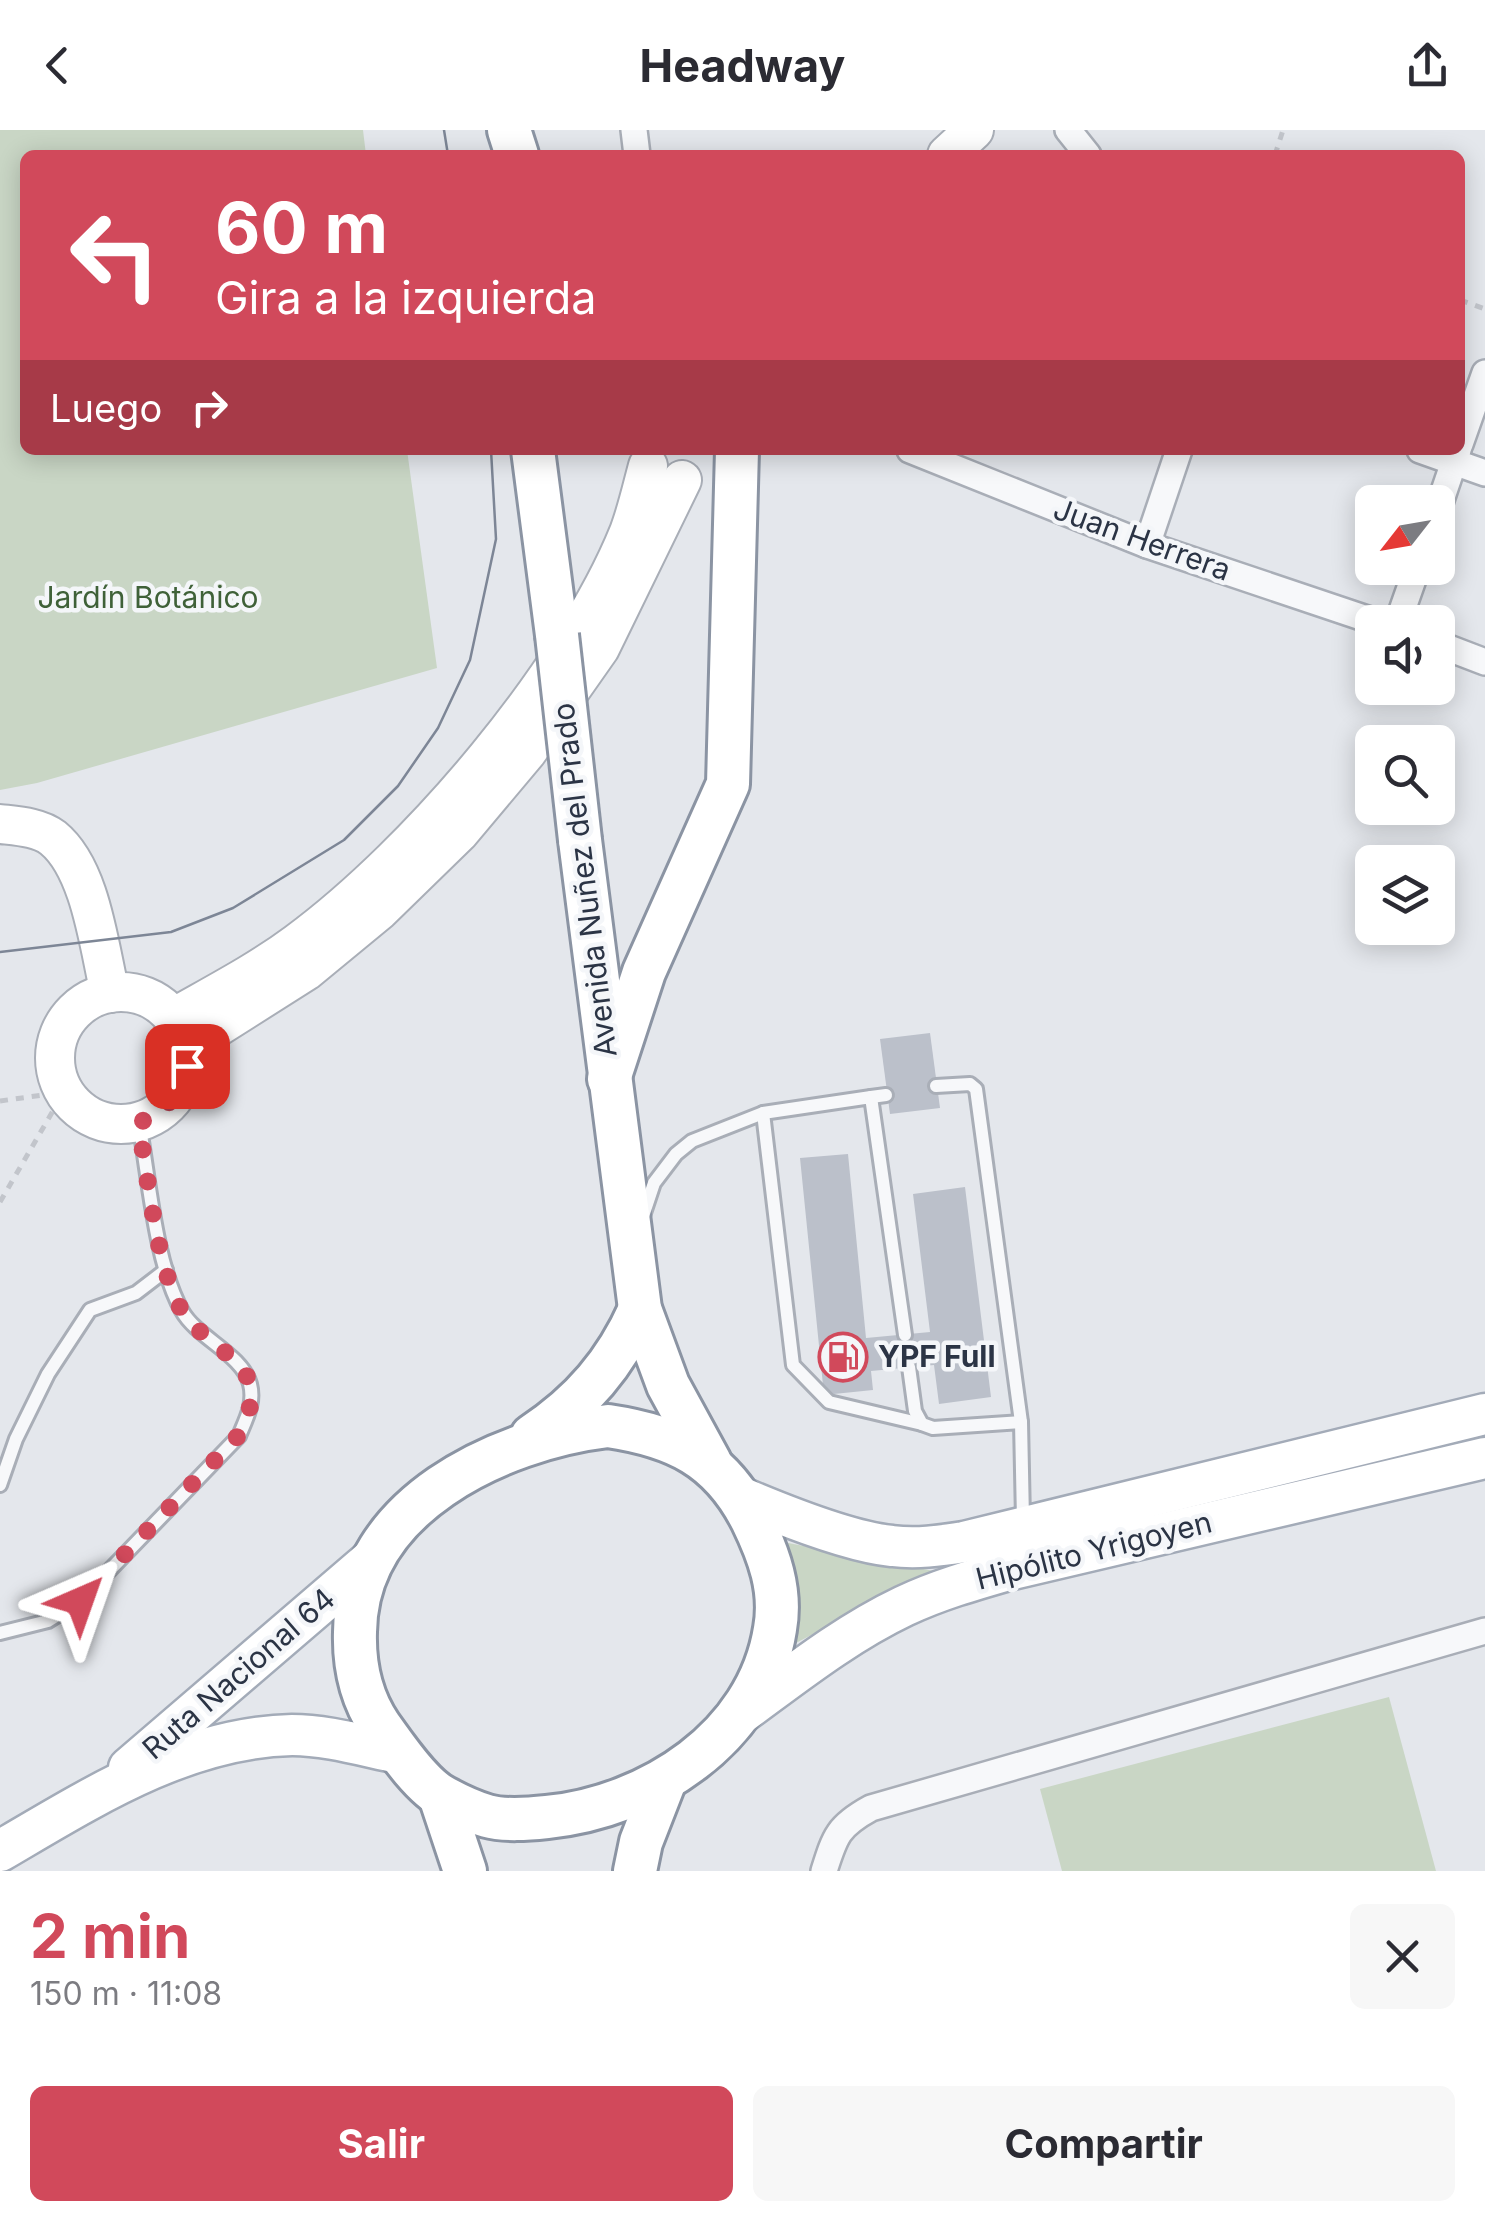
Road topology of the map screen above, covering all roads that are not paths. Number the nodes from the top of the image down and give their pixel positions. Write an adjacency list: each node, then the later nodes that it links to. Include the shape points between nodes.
1 (974, 130): 3 (main road)
2 (1068, 130): 4 (street)
3 (952, 150)
4 (1084, 150)
5 (1485, 372): 6 (street)
6 (1465, 429)
7 (534, 455): 24 (highway, Avenida Nuñez del Prado, bridge)
8 (734, 455): 14 (main road, via 714,473)
9 (737, 455): 24 (highway, via 728,784 644,972)
10 (923, 455): 17 (street, Juan Herrera)
11 (1177, 455): 17 (street)
12 (1456, 455): 16 (street)
13 (1461, 455): 15 (street)
14 (655, 466): 23 (main road, via 629,595 527,752 459,833 306,971)
15 (1485, 474)
16 (1446, 485)
17 (1148, 545): 18 (street, Juan Herrera)
18 (1355, 615)
19 (1455, 651): 20 (street)
20 (1485, 662)
21 (0, 824): 22 (main road, via 52,837 69,857 82,880)
22 (110, 992): 23 (main road, via 161,1005); 29 (main road, via 89,1000 60,1030 56,1073 78,1110 118,1125)
23 (180, 1032): 29 (main road, via 187,1066 182,1086 156,1115)
24 (609, 1079): 30 (highway, Avenida Nuñez del Prado)
25 (936, 1086): 36 (lane, via 976,1089)
26 (886, 1094): 27 (lane)
27 (871, 1097): 28 (lane); 33 (lane)
28 (763, 1114): 30 (lane, via 692,1141 676,1154 654,1184); 37 (lane, via 792,1365 829,1402)
29 (138, 1123): 31 (lane)
30 (631, 1250): 32 (highway, Avenida Nuñez del Prado)
31 (166, 1270): 41 (lane, via 136,1293 90,1310 48,1374); 46 (lane, via 183,1313 250,1382 251,1408 238,1436 80,1601 48,1621)
32 (640, 1309): 38 (highway, via 610,1367 576,1402); 40 (highway, Avenida Nuñez del Prado, via 668,1385)
33 (905, 1335)
34 (909, 1367): 37 (lane)
35 (1485, 1414): 43 (main road, Hipólito Yrigoyen)
36 (1021, 1422): 37 (lane); 43 (lane)
37 (922, 1424)
38 (512, 1449): 40 (highway, via 608,1426 672,1442); 44 (highway, via 435,1492 404,1517)
39 (1485, 1458): 47 (main road, Hipólito Yrigoyen, via 952,1586 842,1640)
40 (710, 1463): 42 (highway)
41 (0, 1485)
42 (740, 1497): 43 (main road, Hipólito Yrigoyen, via 888,1546 929,1548); 47 (highway, via 770,1555 776,1595 764,1670)
43 (1023, 1527)
44 (370, 1560): 48 (highway, via 355,1615 354,1657 372,1715); 50 (main road, Ruta Nacional 64)
45 (1485, 1631): 55 (street, via 871,1808 847,1821 834,1838)
46 (0, 1633)
47 (735, 1718): 49 (highway)
48 (399, 1753): 50 (main road, Ruta Nacional 64, via 326,1738 256,1738 192,1754); 51 (highway)
49 (664, 1783): 51 (highway, via 582,1814 531,1819 489,1816); 54 (highway)
50 (108, 1788): 52 (main road, Ruta Nacional 64)
51 (440, 1796): 53 (highway)
52 (10, 1839)
53 (464, 1871)
54 (635, 1871)
55 (824, 1871)

